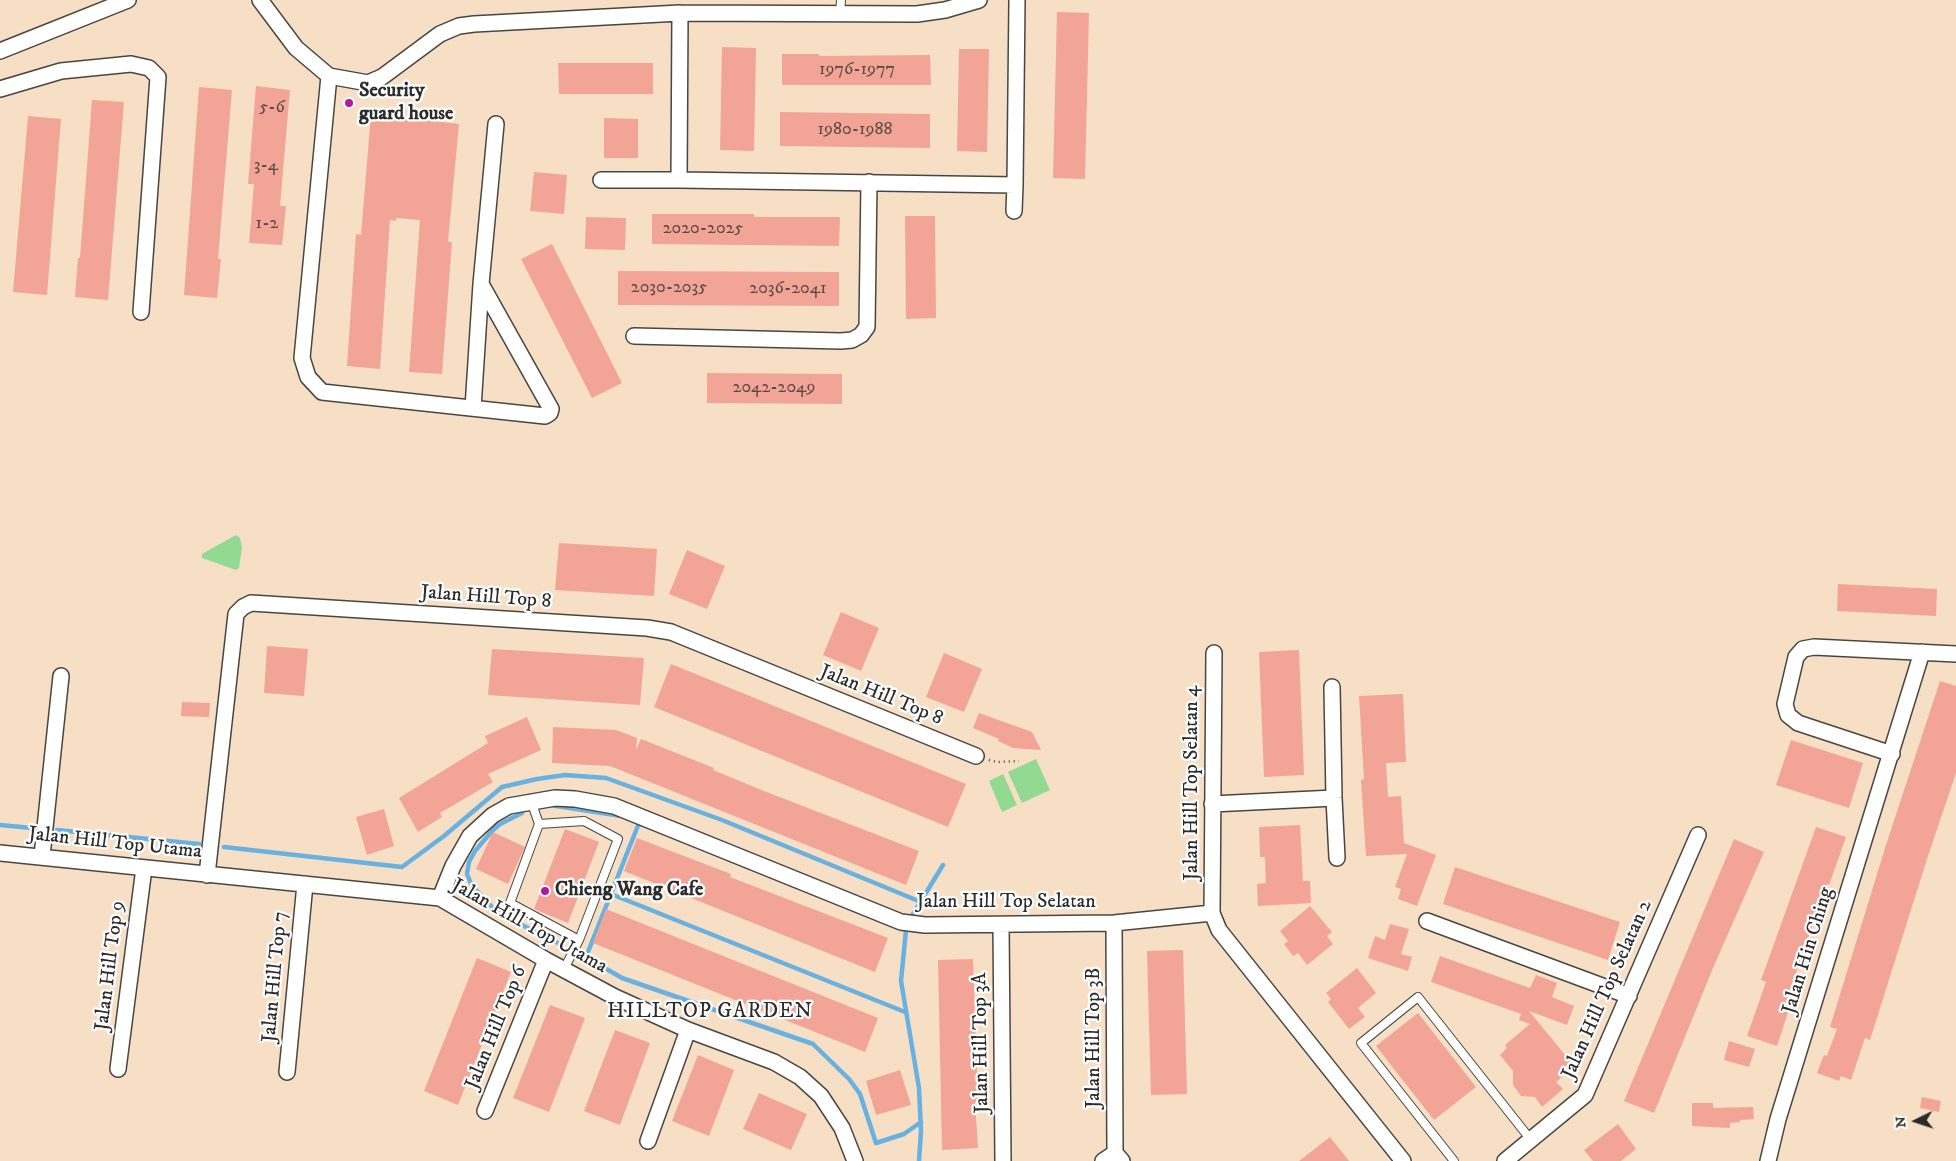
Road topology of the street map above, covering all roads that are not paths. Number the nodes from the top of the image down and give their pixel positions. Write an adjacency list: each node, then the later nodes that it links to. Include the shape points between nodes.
1 (128, 0): 7 (street)
2 (260, 0): 8 (street, via 296,48)
3 (979, 0): 5 (street, via 917,14)
4 (1017, 0): 14 (street)
5 (841, 7): 6 (street)
6 (680, 14): 8 (street, via 459,26 440,34 382,78 368,83); 12 (street)
7 (0, 51)
8 (328, 76): 19 (street, via 302,358 308,377 322,392)
9 (0, 89): 17 (street, via 61,71 131,64 149,68 158,77)
10 (496, 124): 16 (street)
11 (601, 180): 12 (street)
12 (678, 180): 13 (street)
13 (868, 182): 14 (street); 18 (street, via 867,327 861,335 841,341)
14 (1015, 185): 15 (street)
15 (1014, 212)
16 (481, 284): 19 (street); 19 (street, via 551,409 545,416)
17 (141, 312)
18 (634, 336)
19 (474, 408)
20 (1922, 652): 22 (street); 25 (street, Jalan Hin Ching); 25 (street, via 1814,646 1803,649 1796,657 1785,704 1788,715 1798,722)
21 (1214, 653): 29 (street, Jalan Hill Top Selatan 4)
22 (1956, 654)
23 (61, 676): 33 (street)
24 (1332, 687): 27 (street)
25 (1892, 754): 59 (street, Jalan Hin Ching, via 1778,1119)
26 (976, 756): 36 (street, Jalan Hill Top 8, via 670,632 251,603 236,614)
27 (1334, 798): 29 (street); 34 (street)
28 (531, 801): 30 (lane); 38 (street, Jalan Hill Top Selatan, via 493,814 470,836); 42 (street, Jalan Hill Top Selatan, via 575,799 614,806 901,922)
29 (1212, 804): 39 (street, Jalan Hill Top Selatan 4)
30 (539, 824): 43 (lane, via 510,903); 43 (lane, via 584,821 618,839)
31 (1698, 835): 46 (street, Jalan Hill Top Selatan 2)
32 (0, 852): 33 (street, Jalan Hill Top Utama)
33 (42, 856): 35 (street, Jalan Hill Top Utama)
34 (1337, 858)
35 (144, 868): 36 (street, Jalan Hill Top Utama); 48 (street, Jalan Hill Top 9)
36 (207, 875): 37 (street, Jalan Hill Top Utama)
37 (305, 884): 38 (street, Jalan Hill Top Utama); 49 (street, Jalan Hill Top 7)
38 (440, 898): 44 (street, Jalan Hill Top Utama)
39 (1212, 913): 41 (street, Jalan Hill Top Selatan); 56 (street, via 1219,930)
40 (1427, 921): 46 (street)
41 (1114, 923): 42 (street, Jalan Hill Top Selatan); 53 (street, Jalan Hill Top 3B)
42 (1001, 925): 55 (street, Jalan Hill Top 3A)
43 (579, 940): 45 (lane)
44 (546, 960): 45 (street, Jalan Hill Top Utama); 50 (street, Jalan Hill Top 6)
45 (564, 969): 47 (street, Jalan Hill Top Utama, via 615,997)
46 (1629, 996): 51 (street, Jalan Hill Top Selatan 2, via 1585,1095)
47 (688, 1030): 52 (street); 54 (street, Jalan Hill Top Utama, via 774,1062 800,1077 820,1096 842,1128)
48 (118, 1069)
49 (287, 1072)
50 (485, 1110)
51 (1531, 1140): 57 (lane, via 1418,997 1361,1043); 58 (street, Jalan Hill Top Selatan 2)
52 (648, 1141)
53 (1114, 1158)
54 (855, 1161)
55 (1004, 1161)
56 (1404, 1161)
57 (1454, 1161)
58 (1505, 1161)
59 (1768, 1161)

